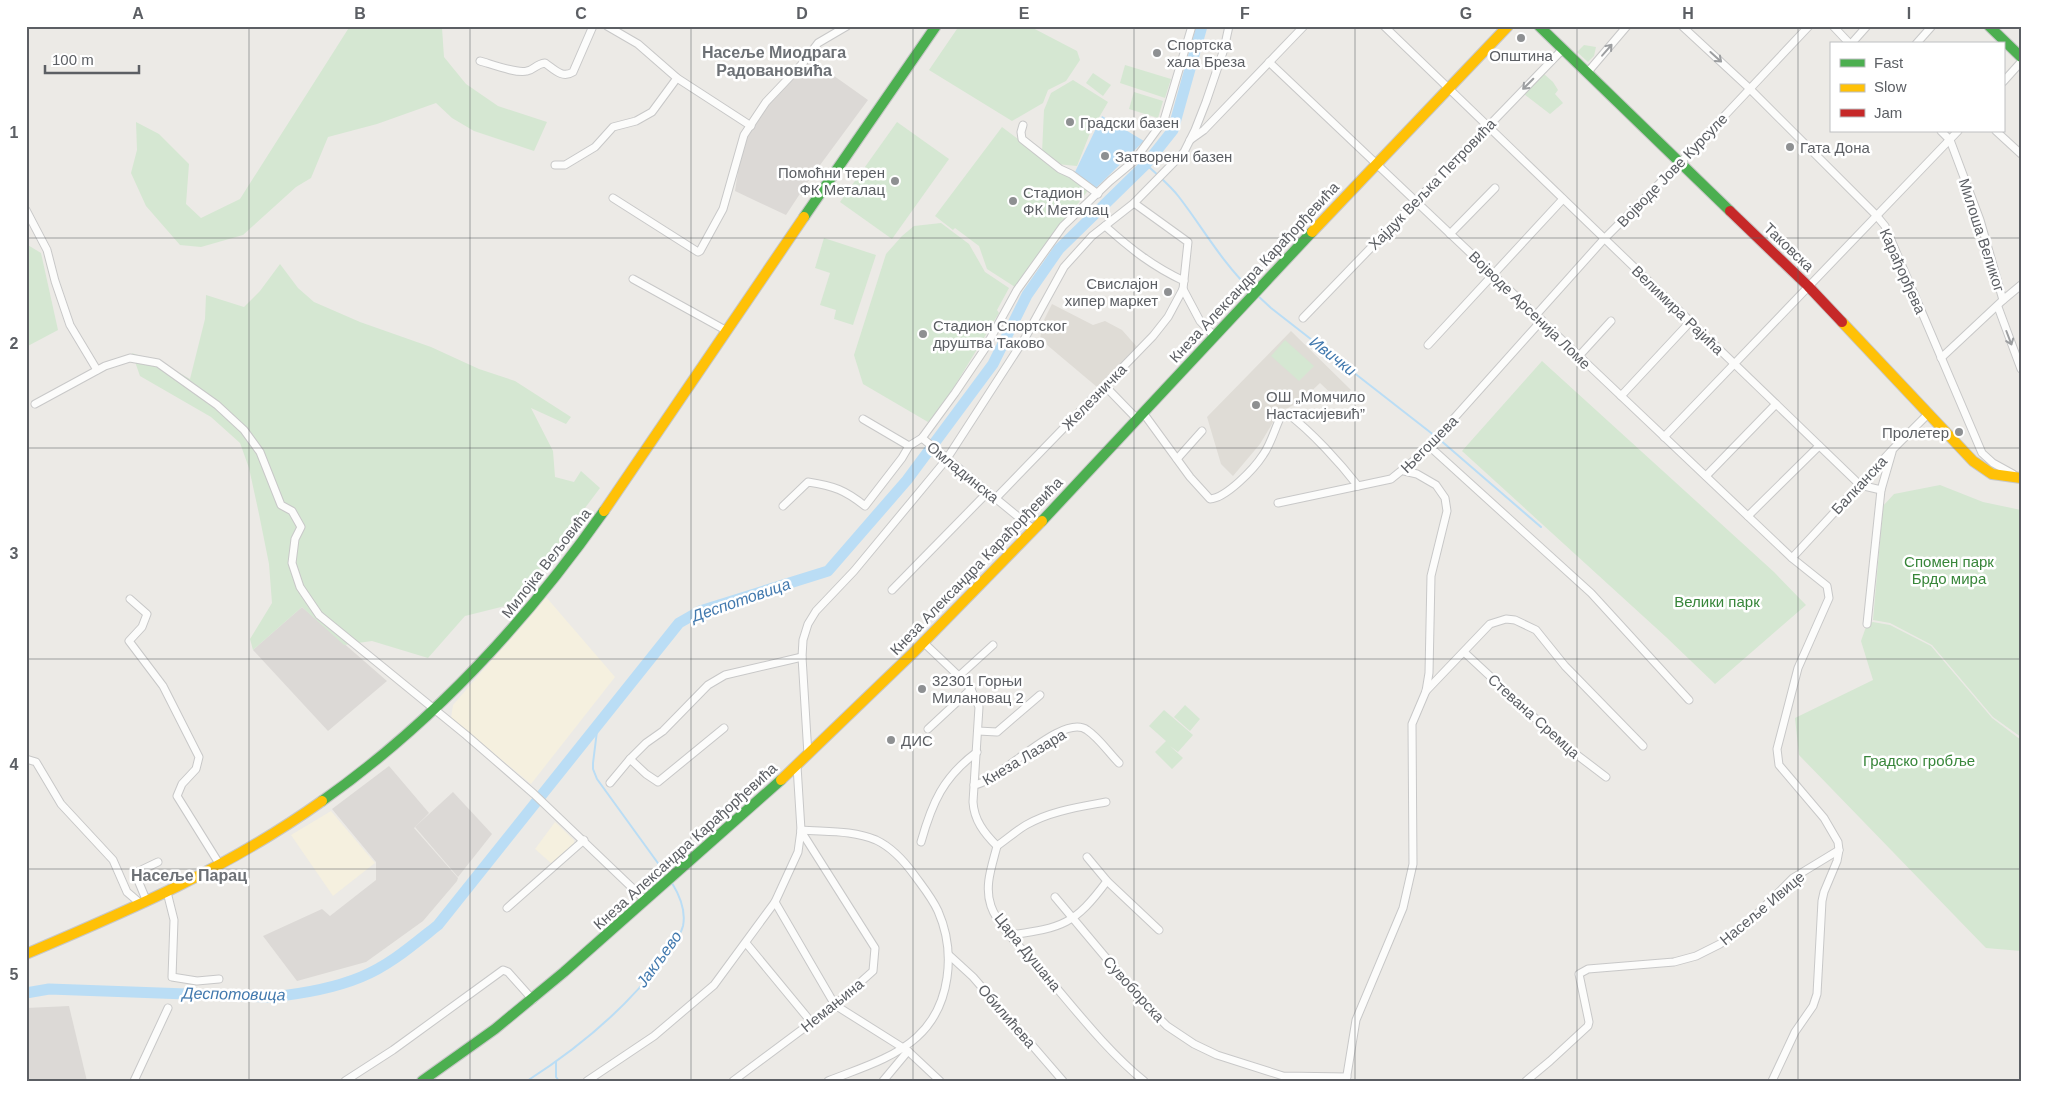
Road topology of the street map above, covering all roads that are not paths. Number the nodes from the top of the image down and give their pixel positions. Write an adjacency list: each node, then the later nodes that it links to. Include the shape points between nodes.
1 (593, 26): 23 (street, via 573,72 568,75 562,75 544,63 520,72)
2 (608, 26): 27 (street, via 638,44)
3 (847, 26): 32 (street, via 818,43 766,102)
4 (936, 26): 67 (street, Милојка Вељовића)
5 (1192, 26): 44 (street, via 1164,120 1134,161)
6 (1229, 26): 37 (street, via 1224,49)
7 (1304, 26): 24 (street)
8 (1384, 26): 29 (street, Велимира Рајића)
9 (1508, 26): 29 (street, Кнеза Александра Карађорђевића)
10 (1539, 26): 21 (street, Таковска)
11 (1627, 26): 26 (street, one-way to 11)
12 (1682, 26): 30 (street, Карађорђева, one-way to 30)
13 (1809, 26): 30 (street, Војводе Јове Курсуле)
14 (1833, 26): 18 (street)
15 (1867, 26): 19 (street)
16 (1932, 26): 20 (street)
17 (1989, 26): 22 (street)
18 (1849, 42)
19 (1853, 42)
20 (1918, 42)
21 (1562, 50): 26 (street, Таковска); 33 (street, Хајдук Вељка Петровића, one-way to 33)
22 (2021, 57)
23 (480, 61)
24 (1269, 62): 37 (street, via 1204,130); 40 (street, Војводе Арсенија Ломе)
25 (2021, 62): 28 (street)
26 (1586, 73): 41 (street, Таковска)
27 (677, 78): 32 (street); 42 (street, via 652,112 636,121 613,127 595,147 565,165)
28 (2004, 81)
29 (1448, 88): 33 (street, Велимира Рајића); 40 (street, Кнеза Александра Карађорђевића)
30 (1750, 88): 41 (street, Војводе Јове Курсуле); 50 (street, Карађорђева)
31 (1023, 125): 44 (street, via 1022,139)
32 (750, 126): 45 (street, via 741,143 723,209 700,251)
33 (1487, 126): 46 (street, Велимира Рајића); 47 (street, Хајдук Вељка Петровића)
34 (1942, 132): 38 (street, Милоша Великог)
35 (1957, 132): 38 (street)
36 (1997, 132): 39 (street)
37 (1190, 140): 48 (street, via 1178,159)
38 (1950, 140): 50 (street); 60 (street, Милоша Великог, via 1980,220)
39 (2021, 154)
40 (1376, 163): 47 (street, Војводе Арсенија Ломе); 68 (street, Кнеза Александра Карађорђевића)
41 (1680, 163): 53 (street, Војводе Јове Курсуле); 58 (street, Таковска)
42 (555, 165)
43 (1495, 188): 52 (street)
44 (1098, 194): 84 (street, via 1064,226 1017,290 984,350)
45 (613, 198)
46 (1563, 199): 53 (street, Велимира Рајића); 54 (street)
47 (1416, 202): 52 (street, Војводе Арсенија Ломе); 63 (street, Хајдук Вељка Петровића)
48 (1134, 204): 51 (street); 56 (street, via 1188,242)
49 (26, 210): 74 (street, via 46,250 70,325)
50 (1876, 214): 58 (street); 71 (street, Карађорђева, via 1885,226)
51 (1105, 226): 56 (street, via 1137,255); 89 (street, via 1064,267 1025,338)
52 (1450, 234): 54 (street, Војводе Арсенија Ломе)
53 (1604, 239): 62 (street, Војводе Јове Курсуле); 66 (street, Велимира Рајића)
54 (1494, 275): 62 (street, Војводе Арсенија Ломе); 69 (street)
55 (633, 279): 67 (street)
56 (1184, 281): 59 (street)
57 (2021, 285): 60 (street)
58 (1808, 286): 72 (street); 79 (street, Таковска)
59 (1183, 289): 68 (street, via 1200,321); 75 (street, Железничка, via 1153,336)
60 (2003, 300): 61 (street, Милоша Великог)
61 (1998, 306): 71 (street); 73 (street, Милоша Великог, one-way to 73)
62 (1536, 315): 64 (street, Војводе Арсенија Ломе)
63 (1304, 318)
64 (1542, 320): 70 (street, Војводе Арсенија Ломе); 85 (street, Његошева)
65 (1611, 321): 70 (street)
66 (1690, 322): 72 (street, Велимира Рајића); 76 (street)
67 (727, 331): 116 (street, Милојка Вељовића, via 567,563 511,632)
68 (1215, 337): 80 (street, Кнеза Александра Карађорђевића)
69 (1428, 345)
70 (1579, 356): 76 (street, Војводе Арсенија Ломе)
71 (1941, 358): 93 (street, Карађорђева, via 1984,456)
72 (1733, 363): 78 (street, Велимира Рајића); 83 (street)
73 (2021, 369)
74 (97, 370): 77 (street); 116 (street, via 130,358 158,363 217,405 244,430 260,452 281,505 292,511 301,527 295,539 292,563 300,587 319,616)
75 (1105, 386): 80 (street); 98 (street, Железничка)
76 (1621, 396): 83 (street, Војводе Арсенија Ломе)
77 (35, 404)
78 (1776, 404): 87 (street, Велимира Рајића); 92 (street)
79 (1928, 414): 88 (street, Балканска); 93 (street, Таковска, via 1983,470 1998,476)
80 (1141, 417): 90 (street); 102 (street, Кнеза Александра Карађорђевића)
81 (863, 419): 86 (street)
82 (1202, 431): 90 (street)
83 (1664, 437): 92 (street, Војводе Арсенија Ломе)
84 (923, 440): 86 (street, Омладинска); 89 (street, Омладинска)
85 (1431, 444): 91 (street, Његошева); 115 (street, via 1591,594)
86 (909, 446): 100 (street, Омладинска, via 865,506 848,492 808,482)
87 (1819, 446): 94 (street, Велимира Рајића); 101 (street)
88 (1893, 449): 94 (street, Балканска); 96 (street)
89 (943, 457): 97 (street, Омладинска); 110 (street, via 854,571 816,611 803,640)
90 (1177, 459): 95 (street, via 1210,499 1215,499 1254,466 1264,454 1280,416 1288,414)
91 (1404, 471): 95 (street, Његошева, via 1391,479); 113 (street, via 1436,485 1444,498 1447,512 1431,576)
92 (1706, 476): 101 (street, Војводе Арсенија Ломе)
93 (2020, 478)
94 (1860, 485): 96 (street); 103 (street, Балканска)
95 (1358, 486): 99 (street, Његошева)
96 (1881, 490): 106 (street)
97 (988, 492): 98 (street, Омладинска); 104 (street)
98 (995, 498): 102 (street, Омладинска)
99 (1278, 503)
100 (783, 506)
101 (1748, 516): 103 (street, Војводе Арсенија Ломе)
102 (1033, 529): 107 (street, Кнеза Александра Карађорђевића)
103 (1792, 558): 135 (street, Војводе Арсенија Ломе, via 1827,586 1829,598 1798,668 1777,749 1779,765 1824,818)
104 (892, 590)
105 (130, 598): 138 (street, via 147,614 142,627 129,641 163,686 199,757 196,770 182,784 177,796)
106 (1867, 624)
107 (922, 642): 111 (street); 122 (street, Кнеза Александра Карађорђевића)
108 (993, 645): 111 (street)
109 (1464, 652): 113 (street); 120 (street, via 1490,624 1506,620 1527,624); 127 (street, Стевана Сремца, via 1564,745)
110 (802, 657): 122 (street); 124 (street, via 725,675 716,680)
111 (959, 676): 112 (street)
112 (972, 689): 118 (street); 119 (street, via 979,707)
113 (1426, 691): 158 (street, via 1412,724 1413,864 1403,908 1356,1020)
114 (1040, 695): 119 (street, via 996,732)
115 (1689, 700)
116 (434, 710): 132 (street); 138 (street, Милојка Вељовића, via 326,796 274,833)
117 (724, 728): 124 (street, via 658,782)
118 (928, 729)
119 (978, 731): 121 (street)
120 (1643, 746)
121 (977, 752): 129 (street); 133 (street, via 954,772 938,794)
122 (808, 755): 126 (street, Кнеза Александра Карађорђевића)
123 (26, 759): 144 (street, via 36,762 61,804 113,860 127,892)
124 (630, 759): 128 (street)
125 (1119, 763): 129 (street, Кнеза Лазара, via 1086,729 1076,727 1048,739 982,784)
126 (797, 766): 131 (street); 142 (street, Кнеза Александра Карађорђевића)
127 (1606, 777)
128 (610, 783)
129 (974, 785): 134 (street, via 974,814 986,835)
130 (1106, 802): 134 (street, via 1041,818)
131 (801, 830): 143 (street, via 798,852); 151 (street, via 859,835 877,841 893,852 927,891 938,911); 154 (street, Немањина, via 876,948 872,971)
132 (584, 840): 142 (street); 145 (street)
133 (921, 842)
134 (997, 846): 148 (street, Цара Душана, via 989,894 992,908)
135 (1839, 850): 169 (street, Насеље Ивице, via 1793,878 1750,920 1720,944 1696,956 1674,962 1588,969 1579,974 1588,1026); 170 (street, via 1824,892 1817,994)
136 (1087, 857): 139 (street)
137 (158, 862): 144 (street, via 135,873)
138 (220, 865): 140 (street, Милојка Вељовића)
139 (1107, 881): 146 (street, via 1089,905); 147 (street)
140 (167, 892): 144 (street, Милојка Вељовића); 152 (street, via 174,920 172,977 196,981)
141 (1055, 898): 146 (street, Сувоборска)
142 (646, 901): 153 (street, Кнеза Александра Карађорђевића)
143 (775, 902): 149 (street); 154 (street)
144 (144, 903): 150 (street, Милојка Вељовића)
145 (507, 908)
146 (1073, 919): 148 (street, via 1041,931); 158 (street, Сувоборска, via 1144,1003 1167,1026 1194,1044 1217,1055 1283,1076)
147 (1159, 930)
148 (1010, 935): 168 (street, Цара Душана, via 1108,1046)
149 (746, 943): 156 (street); 162 (street, via 714,985 654,1036)
150 (26, 954)
151 (949, 955): 157 (street, via 948,978 938,1007 930,1022); 167 (street, Обилићева, via 973,977)
152 (219, 979)
153 (533, 1000): 160 (street, via 503,970 394,1050); 161 (street, Кнеза Александра Карађорђевића)
154 (835, 1006): 156 (street, Немањина); 157 (street)
155 (168, 1008): 159 (street)
156 (812, 1023): 163 (street, Немањина)
157 (906, 1049): 164 (street); 165 (street); 166 (street)
158 (1347, 1079)
159 (134, 1081)
160 (345, 1081)
161 (422, 1081)
162 (587, 1081)
163 (733, 1081)
164 (828, 1081)
165 (883, 1081)
166 (940, 1081)
167 (1063, 1081)
168 (1144, 1081)
169 (1526, 1081)
170 (1772, 1081)

